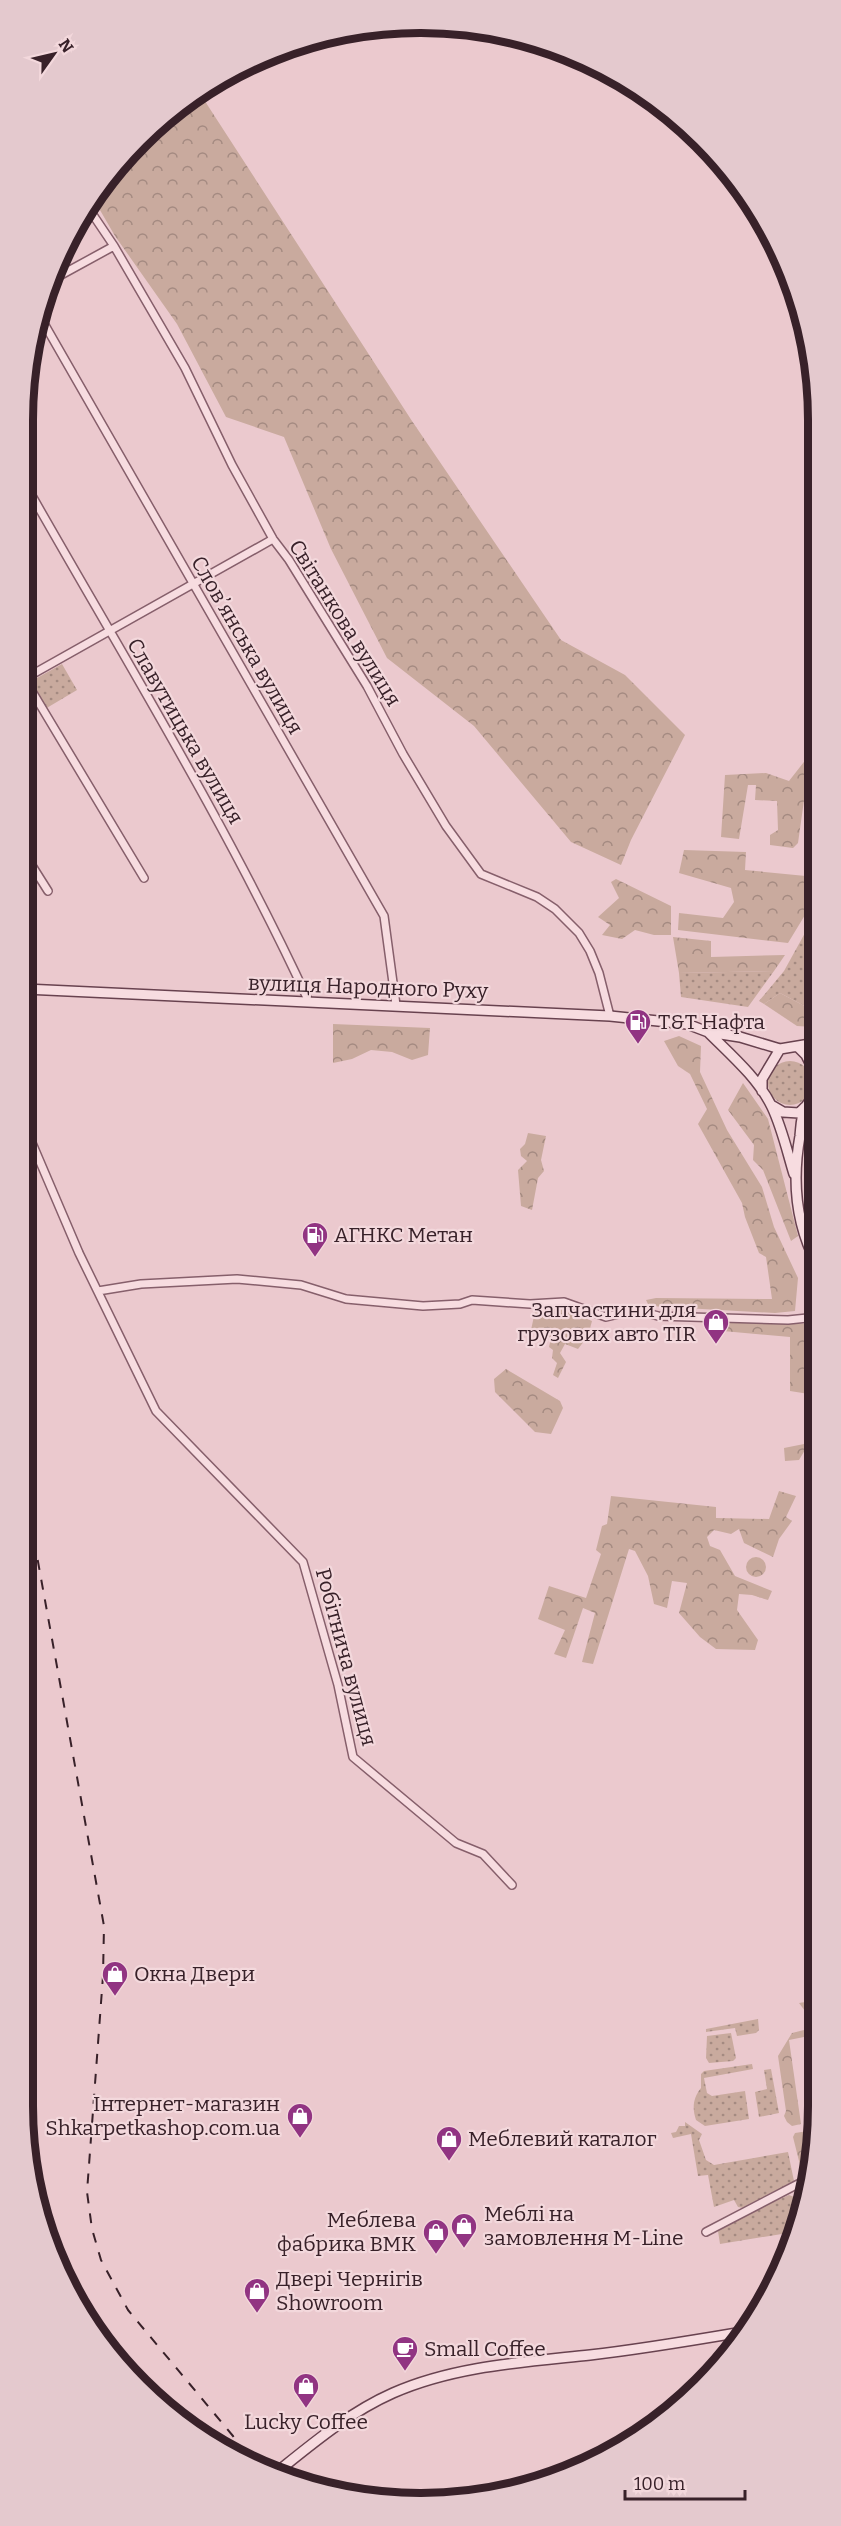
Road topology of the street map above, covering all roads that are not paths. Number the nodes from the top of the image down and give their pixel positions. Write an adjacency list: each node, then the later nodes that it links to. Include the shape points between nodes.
1 (93, 214): 2 (street, Світанкова вулиця)
2 (114, 246): 3 (street); 6 (street, Світанкова вулиця, via 185,368)
3 (61, 275)
4 (45, 325): 7 (street, Словʼянська вулиця)
5 (33, 498): 8 (street, Славутицька вулиця)
6 (273, 539): 7 (street); 17 (street, Світанкова вулиця, via 367,686 446,826 481,874 537,897 579,933 599,973)
7 (194, 584): 8 (street); 16 (street, Словʼянська вулиця, via 384,916)
8 (108, 631): 9 (street); 15 (street, Славутицька вулиця, via 255,891)
9 (33, 674)
10 (33, 694): 12 (street)
11 (33, 867): 13 (street)
12 (144, 878)
13 (48, 891)
14 (33, 988): 15 (main road, вулиця Народного Руху)
15 (309, 1002): 16 (main road, вулиця Народного Руху)
16 (396, 1005): 17 (main road, вулиця Народного Руху)
17 (610, 1016): 18 (main road, вулиця Народного Руху, via 671,1021)
18 (708, 1032): 21 (main road, вулиця Народного Руху); 23 (main road)
19 (808, 1045): 20 (main road)
20 (798, 1047): 21 (main road); 22 (main road)
21 (780, 1049): 23 (main road, via 762,1079)
22 (808, 1059)
23 (762, 1091): 25 (main road)
24 (808, 1104): 26 (main road)
25 (771, 1105): 26 (main road, via 783,1112 799,1113); 28 (main road)
26 (805, 1107): 28 (main road)
27 (33, 1145): 30 (street, Робітнича вулиця)
28 (796, 1182): 29 (main road, via 796,1202)
29 (808, 1247)
30 (98, 1292): 31 (street, via 141,1284 237,1279 301,1285 346,1299 423,1306 472,1300 530,1305 564,1302 606,1317 636,1310 657,1316); 32 (street, Робітнича вулиця, via 156,1411 303,1562 338,1685 353,1757 456,1843 483,1854)
31 (808, 1318)
32 (512, 1885)
33 (801, 2183): 34 (street)
34 (706, 2232)
35 (734, 2334): 36 (main road, via 452,2373 394,2392 362,2409)
36 (283, 2468)

